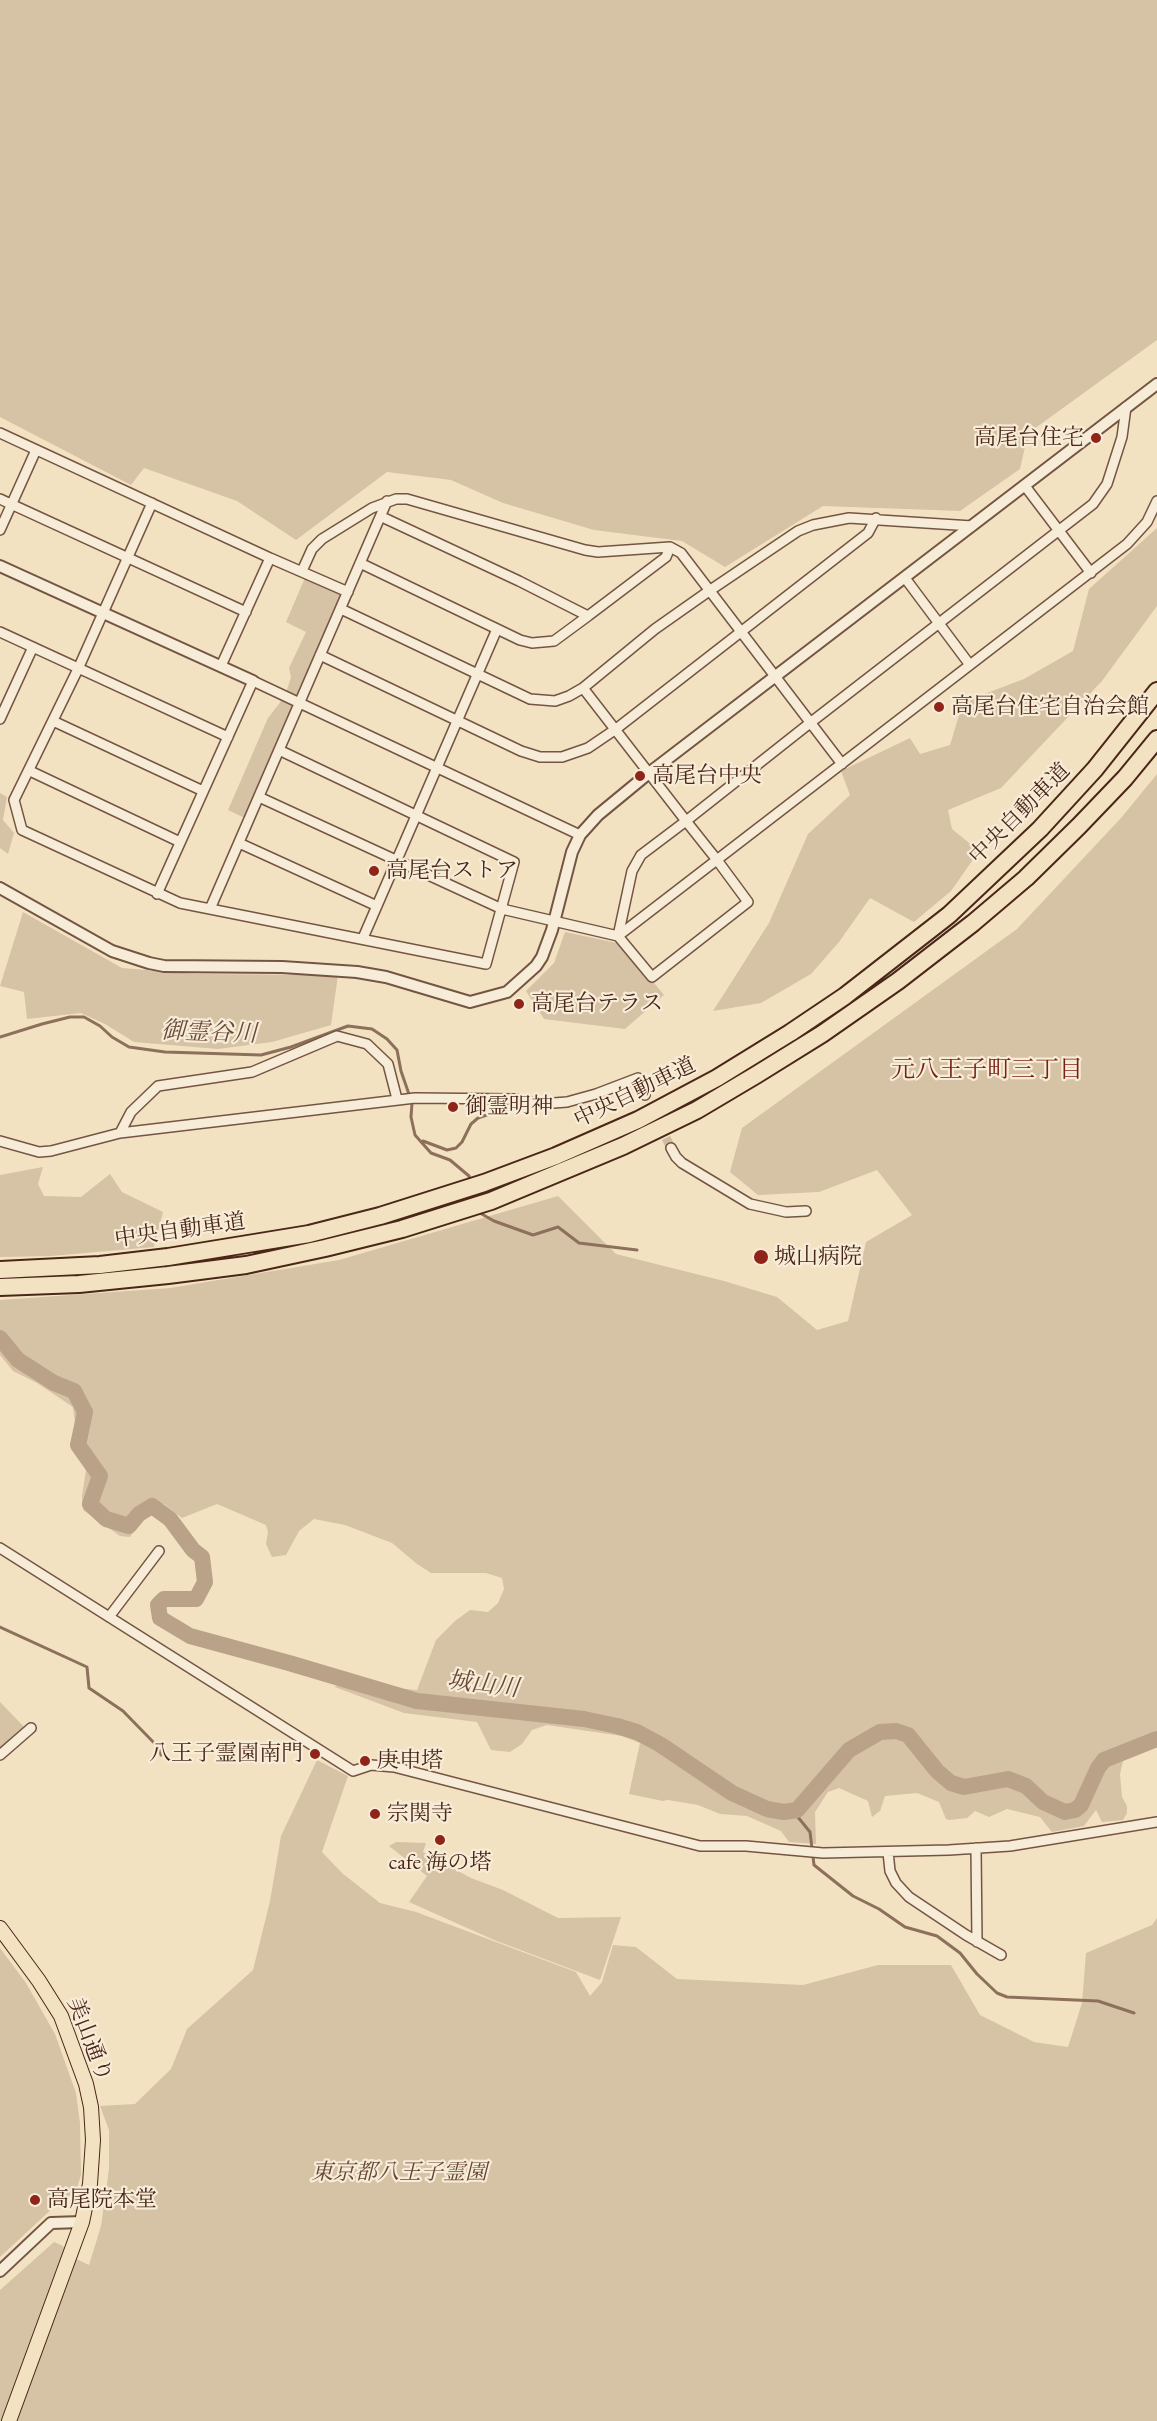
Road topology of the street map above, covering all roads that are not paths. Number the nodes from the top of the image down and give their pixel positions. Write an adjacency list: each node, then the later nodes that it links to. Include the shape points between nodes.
1 (1157, 384): 2 (street)
2 (1126, 407): 5 (street); 15 (street, via 1122,437 1103,491 1086,511)
3 (0, 433): 4 (street)
4 (36, 450): 9 (street); 10 (street)
5 (1025, 486): 13 (street); 15 (street)
6 (0, 499): 10 (street)
7 (387, 501): 11 (street); 16 (street, via 407,499 585,550); 21 (street, via 322,539 312,549)
8 (1157, 501): 22 (street, via 1147,522 1127,544)
9 (152, 503): 17 (street); 18 (street)
10 (12, 505): 14 (street); 17 (street)
11 (382, 517): 19 (street); 29 (street)
12 (876, 518): 13 (street); 24 (street, via 849,518 798,531); 33 (street, via 868,533)
13 (972, 526): 23 (street)
14 (0, 530)
15 (1059, 530): 22 (street); 30 (street)
16 (670, 547): 24 (street, via 681,553); 29 (street, via 666,557)
17 (128, 558): 27 (street); 28 (street)
18 (270, 558): 21 (street); 27 (street)
19 (360, 563): 25 (street); 31 (street)
20 (0, 566): 28 (street)
21 (302, 571): 25 (street)
22 (1090, 573): 36 (street)
23 (905, 578): 30 (street); 40 (street)
24 (709, 591): 33 (street); 42 (street)
25 (348, 592): 26 (street)
26 (341, 609): 35 (street); 39 (street)
27 (246, 612): 37 (street)
28 (104, 613): 37 (street); 38 (street)
29 (588, 616): 31 (street, via 546,644 520,640)
30 (940, 624): 36 (street); 48 (street)
31 (497, 629): 39 (street)
32 (0, 632): 34 (street)
33 (740, 632): 40 (street); 49 (street)
34 (33, 647): 38 (street); 45 (street)
35 (321, 655): 44 (street); 46 (street)
36 (970, 665): 53 (street)
37 (221, 666): 41 (street)
38 (78, 669): 47 (street); 50 (street)
39 (477, 674): 42 (street, via 544,702); 46 (street)
40 (775, 678): 48 (street); 56 (street)
41 (253, 681): 44 (street); 50 (street)
42 (583, 688): 49 (street)
43 (1157, 691): 80 (highway, 中央自動車道, via 1095,770 1010,859 949,915 845,996 790,1033 638,1120 484,1183 370,1219 240,1247 100,1265)
44 (300, 703): 52 (street); 54 (street)
45 (0, 719)
46 (456, 720): 49 (street, via 521,751 551,758 588,748); 54 (street)
47 (53, 721): 55 (street); 57 (street)
48 (810, 723): 53 (street); 60 (street)
49 (616, 729): 56 (street)
50 (228, 737): 57 (street)
51 (1157, 739): 81 (highway, 中央自動車道, via 1087,818 973,923 822,1034 697,1110 491,1201 336,1246 246,1265 79,1284)
52 (279, 750): 58 (street); 59 (street)
53 (842, 764): 64 (street)
54 (436, 767): 59 (street); 61 (street)
55 (30, 771): 62 (street); 67 (street, via 10,798 22,830)
56 (649, 773): 60 (street); 61 (street)
57 (203, 791): 62 (street)
58 (259, 797): 63 (street); 65 (street)
59 (416, 814): 65 (street); 70 (street, via 514,862)
60 (686, 821): 64 (street); 72 (street, via 641,855 632,871)
61 (580, 835): 71 (street, via 567,867)
62 (180, 842): 67 (street)
63 (239, 843): 68 (street); 69 (street)
64 (717, 860): 72 (street); 72 (street, via 748,902 652,977)
65 (396, 862): 68 (street); 70 (street)
66 (0, 888): 71 (street, via 112,951 149,963 357,972 470,1002 507,992 521,981 542,957)
67 (157, 894): 69 (street)
68 (377, 906): 73 (street)
69 (210, 909): 73 (street)
70 (502, 909): 71 (street); 73 (street, via 486,964)
71 (554, 922): 72 (street)
72 (618, 936)
73 (363, 938)
74 (645, 1095): 75 (street, via 638,1078 567,1102)
75 (406, 1098): 76 (street); 76 (street, via 388,1064 367,1044 336,1036 252,1072 158,1086 131,1112)
76 (120, 1133): 77 (street, via 39,1152)
77 (0, 1141)
78 (671, 1148): 79 (street, via 682,1163 750,1204 786,1212)
79 (806, 1211)
80 (0, 1270)
81 (0, 1287)
82 (0, 1548): 84 (street)
83 (159, 1551): 84 (street)
84 (109, 1617): 89 (street, via 353,1771 371,1765 394,1767 687,1844 823,1853)
85 (31, 1728): 86 (street)
86 (0, 1755)
87 (1157, 1821): 88 (street, via 1010,1846)
88 (976, 1848): 89 (street); 91 (street)
89 (888, 1852): 91 (street, via 893,1877 909,1898)
90 (0, 1928): 93 (main road, 美山通り, via 61,2016 86,2084 93,2140)
91 (977, 1942): 92 (street)
92 (1001, 1955)
93 (82, 2222): 94 (street, via 51,2223); 95 (main road, 美山通り)
94 (0, 2271)
95 (9, 2421)

